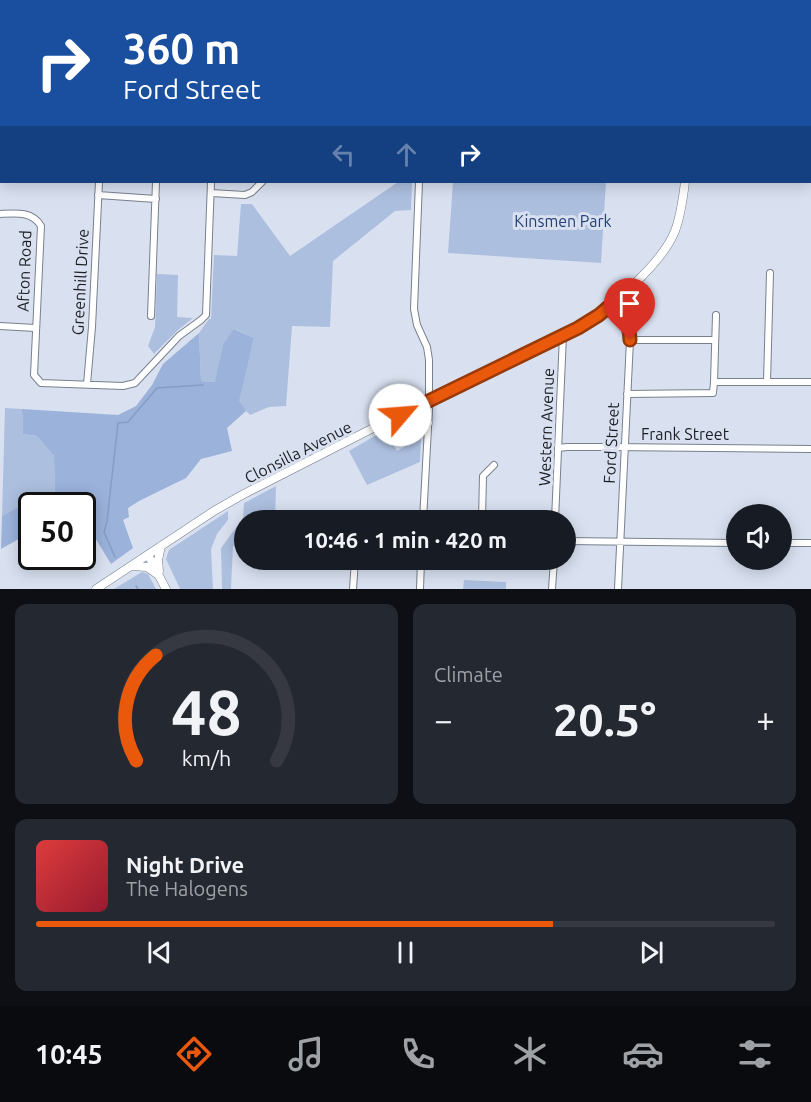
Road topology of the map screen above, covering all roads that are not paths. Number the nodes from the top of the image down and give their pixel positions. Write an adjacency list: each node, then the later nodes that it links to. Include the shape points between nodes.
1 (99, 183): 8 (street, Greenhill Drive)
2 (156, 183): 9 (street)
3 (211, 183): 7 (street)
4 (261, 183): 7 (street, via 245,195)
5 (419, 183): 25 (street, via 414,309 428,353)
6 (685, 183): 12 (main road, Clonsilla Avenue, via 675,232 664,251)
7 (211, 193): 23 (street, Afton Road, via 206,315 179,336 135,384)
8 (98, 195): 9 (street); 23 (street, Greenhill Drive)
9 (156, 199): 14 (street)
10 (0, 214): 16 (street, Afton Road, via 28,214 41,226)
11 (770, 273): 21 (street)
12 (613, 303): 17 (main road, Clonsilla Avenue); 18 (street, Ford Street, via 625,318)
13 (716, 315): 19 (street)
14 (151, 316)
15 (0, 326): 16 (street, Afton Road)
16 (35, 328): 23 (street, Afton Road, via 34,375 41,383)
17 (563, 335): 25 (main road, Clonsilla Avenue); 29 (street, Western Avenue)
18 (630, 340): 19 (street); 24 (street, Ford Street)
19 (715, 340): 20 (street)
20 (714, 382): 21 (street); 24 (street, via 713,393)
21 (767, 382): 22 (street)
22 (811, 382)
23 (87, 384)
24 (627, 394): 28 (street, Ford Street)
25 (428, 400): 26 (main road, Clonsilla Avenue); 27 (street)
26 (408, 411): 27 (main road); 40 (main road, Clonsilla Avenue, via 242,495)
27 (428, 423): 32 (street)
28 (625, 447): 29 (street, Frank Street); 30 (street, Frank Street); 36 (street, Ford Street)
29 (558, 448): 34 (street, Western Avenue)
30 (811, 449)
31 (494, 465): 33 (street, via 483,476)
32 (423, 510)
33 (482, 510)
34 (555, 510)
35 (576, 541): 36 (street)
36 (620, 542): 37 (street); 52 (street, Ford Street)
37 (726, 543)
38 (792, 543): 39 (street)
39 (811, 543)
40 (161, 546): 41 (main road, Clonsilla Avenue); 46 (main road)
41 (148, 555): 42 (main road, Clonsilla Avenue); 46 (main road)
42 (131, 566): 46 (main road, via 147,567); 47 (main road, Clonsilla Avenue)
43 (354, 570): 49 (street)
44 (421, 570): 50 (street)
45 (553, 570): 51 (street)
46 (161, 578): 48 (main road)
47 (96, 589)
48 (166, 589)
49 (353, 589)
50 (420, 589)
51 (552, 589)
52 (618, 589)

